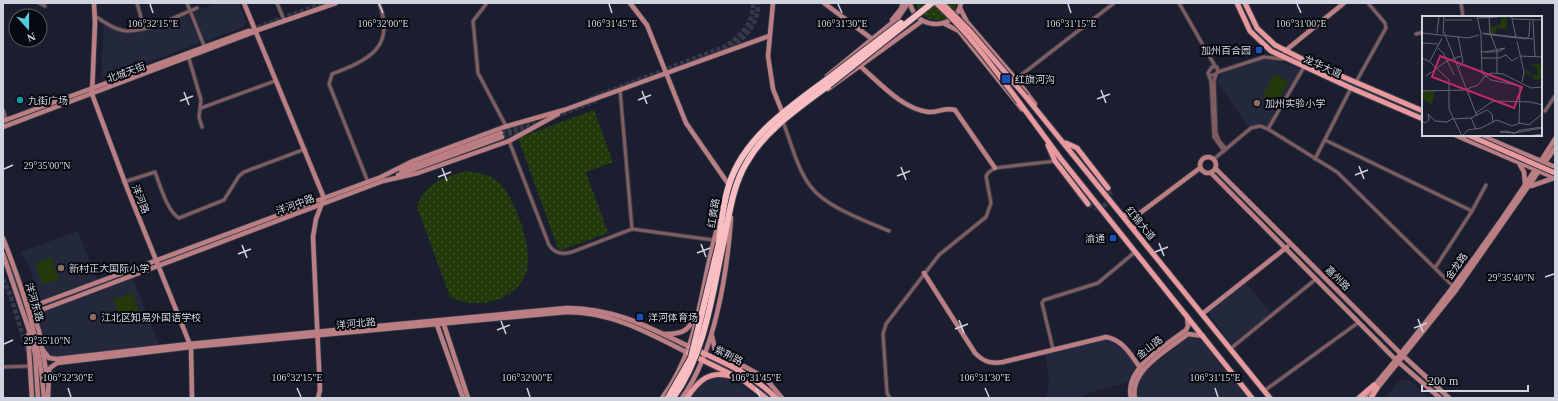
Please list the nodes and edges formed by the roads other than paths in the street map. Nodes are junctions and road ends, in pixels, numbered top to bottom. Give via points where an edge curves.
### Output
1 (39, 3) edge
2 (94, 3) edge
3 (137, 3) edge
4 (187, 3) edge
5 (244, 3) edge
6 (277, 3) edge
7 (336, 3) edge
8 (379, 3) edge
9 (487, 3) edge
10 (630, 3) edge
11 (773, 3) edge
12 (824, 3) edge
13 (903, 3) edge
14 (909, 3) edge
15 (925, 3) edge
16 (932, 3) edge
17 (936, 3) edge
18 (942, 3) edge
19 (1114, 3) edge
20 (1179, 3) edge
21 (1237, 3) edge
22 (1245, 3) edge
23 (1344, 3) edge
24 (1368, 3) edge
25 (1461, 3) edge
26 (45, 6) dead end
27 (961, 6) edge
28 (197, 8) dead end
29 (190, 10) junction
30 (95, 16) junction
31 (1463, 16) edge
32 (284, 20) junction
33 (922, 21) junction
34 (943, 23) junction
35 (144, 28) junction
36 (883, 30) junction
37 (255, 31) junction
38 (1422, 32) edge
39 (1416, 34) dead end
40 (769, 36) junction
41 (872, 39) junction
42 (206, 49) junction
43 (1285, 51) junction
44 (188, 56) junction
45 (1285, 59) junction
46 (860, 66) junction
47 (1214, 66) junction
48 (1304, 67) junction
49 (666, 72) junction
50 (1216, 74) junction
51 (1209, 75) junction
52 (1016, 79) junction
53 (275, 81) junction
54 (1356, 82) junction
55 (827, 83) junction
56 (92, 88) junction
57 (1351, 88) junction
58 (620, 90) junction
59 (92, 94) junction
60 (1555, 96) edge
61 (804, 100) junction
62 (201, 108) junction
63 (3, 110) edge
64 (564, 110) junction
65 (1422, 111) edge
66 (1545, 111) dead end
67 (783, 114) junction
68 (1045, 119) junction
69 (1422, 119) edge
70 (1033, 120) junction
71 (6, 122) edge
72 (783, 122) junction
73 (506, 126) junction
74 (3, 127) edge
75 (202, 127) dead end
76 (1268, 129) junction
77 (501, 135) tunnel mouth
78 (1457, 136) edge
79 (1470, 136) edge
80 (1482, 136) edge
81 (1046, 138) junction
82 (1555, 139) edge
83 (1324, 140) junction
84 (509, 141) junction
85 (1063, 142) junction
86 (1555, 148) edge
87 (305, 149) junction
88 (1225, 150) junction
89 (1550, 155) junction
90 (1061, 159) junction
91 (1214, 159) junction
92 (1315, 159) junction
93 (1055, 161) junction
94 (1543, 162) junction
95 (1519, 163) junction
96 (1555, 167) edge
97 (995, 168) junction
98 (1200, 168) junction
99 (1216, 169) junction
100 (1537, 171) junction
101 (1211, 173) junction
102 (1555, 173) edge
103 (1555, 178) edge
104 (382, 179) junction
105 (124, 182) junction
106 (368, 182) junction
107 (729, 185) junction
108 (1486, 185) dead end
109 (1527, 186) junction
110 (1108, 188) dead end
111 (324, 198) junction
112 (321, 204) junction
113 (1088, 204) dead end
114 (731, 206) junction
115 (1472, 211) junction
116 (1140, 213) junction
117 (1124, 215) junction
118 (1134, 228) junction
119 (632, 229) junction
120 (889, 230) dead end
121 (3, 238) edge
122 (718, 242) junction
123 (1291, 244) junction
124 (1286, 248) junction
125 (1135, 252) junction
126 (3, 254) edge
127 (157, 263) junction
128 (1435, 268) junction
129 (924, 273) junction
130 (1316, 279) junction
131 (19, 281) junction
132 (1453, 286) junction
133 (703, 288) junction
134 (29, 301) junction
135 (1202, 314) junction
136 (1187, 316) junction
137 (26, 318) junction
138 (35, 318) junction
139 (443, 322) junction
140 (1359, 322) junction
141 (436, 323) junction
142 (712, 331) junction
143 (1187, 332) junction
144 (316, 334) junction
145 (664, 334) junction
146 (1203, 336) junction
147 (1408, 342) junction
148 (1390, 344) junction
149 (190, 346) junction
150 (690, 347) junction
151 (42, 349) junction
152 (1053, 349) junction
153 (1230, 349) junction
154 (688, 353) junction
155 (1402, 355) junction
156 (724, 356) junction
157 (705, 357) junction
158 (1397, 360) junction
159 (31, 366) junction
160 (3, 367) edge
161 (1140, 368) junction
162 (746, 374) junction
163 (743, 380) junction
164 (1376, 387) junction
165 (1264, 391) junction
166 (32, 398) edge
167 (38, 398) edge
168 (44, 398) edge
169 (48, 398) edge
170 (192, 398) edge
171 (318, 398) edge
172 (463, 398) edge
173 (468, 398) edge
174 (662, 398) edge
175 (668, 398) edge
176 (673, 398) edge
177 (682, 398) edge
178 (687, 398) edge
179 (766, 398) edge
180 (776, 398) edge
181 (782, 398) edge
182 (890, 398) edge
183 (1131, 398) edge
184 (1135, 398) edge
185 (1252, 398) edge
186 (1270, 398) edge
187 (1359, 398) edge
188 (1364, 398) edge
189 (1370, 398) edge
190 (1440, 398) edge
191 (1449, 398) edge

1 - 26 street
2 - 30 street, 洋河路
3 - 35 street
4 - 29 street
5 - 37 street
6 - 32 street
7 - 32 street, 北城天街
8 - 106 street via 385,25 384,36 376,51 369,58 332,74 329,84
9 - 73 street via 473,21 478,73
10 - 49 street via 648,25
11 - 40 street
12 - 41 street
13 - 36 street
14 - 33 street
14 - 36 street via 903,13
15 - 55 highway, bridge
16 - 55 highway, bridge
17 - 70 main road, bridge via 961,26
18 - 68 main road, 红锦大道, bridge via 970,30
19 - 52 street
20 - 47 street
21 - 45 main road, 龙华大道 via 1253,36 1266,48
22 - 43 main road, 龙华大道 via 1257,28
23 - 43 street
24 - 54 street via 1385,23 1386,28
25 - 31 street
27 - 34 street via 956,15
27 - 52 street via 967,22
28 - 29 street
29 - 35 street
29 - 42 street
30 - 35 street via 125,31
30 - 56 street, 洋河路
32 - 37 street, 北城天街
33 - 34 street via 930,24
33 - 46 street
34 - 70 street via 959,31 1015,102
36 - 41 street
37 - 42 street, 北城天街 via 248,31
37 - 53 street
38 - 39 street
40 - 49 street, 洋河中路
40 - 67 street via 768,56 773,89
41 - 61 street
42 - 44 street, 北城天街
43 - 54 main road, 龙华大道
44 - 56 street, 北城天街
44 - 59 street, 北城天街
44 - 62 street
45 - 48 main road, 龙华大道
45 - 50 street via 1264,57
46 - 61 street
46 - 97 street via 915,110 955,110
47 - 50 street via 1218,69
47 - 51 street via 1209,70
48 - 57 main road, 龙华大道
48 - 76 street
49 - 58 street, 洋河中路
49 - 107 street via 691,133
50 - 51 street
50 - 88 street via 1216,133
51 - 88 street via 1214,137
52 - 68 street
53 - 62 street
53 - 87 street
54 - 65 main road, 龙华大道
55 - 61 highway
56 - 59 street, 洋河路
56 - 71 street, 北城天街
57 - 69 main road, 龙华大道
57 - 83 street
58 - 64 street, 洋河中路
58 - 119 street
59 - 71 street, 北城天街
59 - 105 street, 洋河路
60 - 66 street
61 - 67 highway, 红黄路
61 - 72 highway, 红黄路
62 - 75 street via 199,117
63 - 71 street
64 - 73 street, 洋河中路
64 - 84 street, 洋河中路
67 - 107 highway, 红黄路 via 742,156
68 - 85 main road, 红锦大道
70 - 81 main road
71 - 74 street, 北城天街
72 - 114 highway, 红黄路 via 771,132 747,162
72 - 120 street via 804,176 812,188 848,213
73 - 104 street, 洋河中路 via 413,161
76 - 88 street via 1260,126 1251,128
76 - 92 street
77 - 104 street
78 - 95 street
79 - 102 main road, bridge
80 - 94 street
81 - 90 main road
81 - 93 main road
82 - 94 street, 金龙路
83 - 92 street
83 - 115 street
84 - 104 street, 洋河中路 via 418,173
84 - 119 street via 551,249 558,253 567,253
85 - 110 main road via 1077,148
85 - 117 main road, 红锦大道
86 - 89 street, 金龙路
87 - 105 street via 244,172 221,203 179,218 166,201 155,172
87 - 111 street
88 - 91 street
89 - 94 street, 金龙路
89 - 96 street
90 - 93 street
90 - 125 main road
91 - 98 street via 1204,158 1200,162
91 - 99 street
92 - 128 street via 1345,179
93 - 97 street
93 - 113 main road
94 - 96 street
94 - 100 street, 金龙路
95 - 100 street
95 - 109 street
97 - 129 street via 986,176 991,203 986,217 939,255
98 - 101 street via 1203,172
98 - 116 street
99 - 101 street
99 - 123 street, 嘉州路
100 - 103 street
100 - 109 street, 金龙路
101 - 124 street, 嘉州路
103 - 109 street
104 - 106 street, 洋河中路
104 - 112 street, 洋河中路
105 - 127 street, 洋河路
106 - 111 street, 洋河中路
107 - 122 highway, 红黄路
108 - 115 street
109 - 132 street, 金龙路
109 - 155 street, 金龙路 via 1456,290
111 - 112 street
111 - 127 street, 洋河中路
112 - 127 street, 洋河中路
112 - 144 street via 313,237
114 - 122 highway, 红黄路
114 - 142 street via 726,262
115 - 128 street
116 - 117 street
116 - 118 street
117 - 118 main road, 红锦大道
118 - 135 main road, 红锦大道
119 - 122 street
121 - 131 street, 洋河东路
122 - 133 street
122 - 175 highway, 红黄路, bridge via 691,358
122 - 176 highway, 红黄路, bridge via 702,338 695,359
123 - 124 street
123 - 148 street, 嘉州路
124 - 130 street, 嘉州路
124 - 135 street
125 - 136 main road
125 - 152 street via 1098,283 1044,300 1042,303
126 - 137 street, 洋河东路
127 - 134 street, 洋河中路 via 39,304
127 - 138 street, 洋河中路 via 41,310
127 - 149 street, 洋河路
128 - 132 street
129 - 152 street via 982,360 993,363
129 - 182 street via 886,324 883,334
130 - 140 street, 嘉州路
130 - 153 street
131 - 134 street
131 - 168 street, 洋河东路 via 35,332
132 - 147 street, 金龙路
133 - 145 street via 690,328 680,333
133 - 150 street
134 - 138 street
135 - 153 main road, 红锦大道
136 - 143 street
136 - 146 main road
137 - 159 street
137 - 167 street, 洋河东路 via 34,354
138 - 151 street
139 - 141 street, 洋河北路
139 - 145 street, 洋河北路 via 580,308 622,316
139 - 154 street, 洋河北路 via 580,312 622,321
139 - 173 street
140 - 158 street, 嘉州路
140 - 165 street
141 - 144 street, 洋河北路
141 - 172 street
142 - 156 street via 715,350
142 - 157 street
143 - 146 street
143 - 161 street, 金山路
144 - 149 street, 洋河北路
144 - 171 street via 320,390
145 - 150 street, 洋河北路
146 - 185 main road
147 - 148 street via 1399,346
147 - 155 street, 金龙路
148 - 155 street, 嘉州路
149 - 151 street, 洋河北路 via 57,359 49,358
149 - 169 street, 洋河北路 via 57,363 49,371
149 - 170 street, 洋河路
150 - 154 street
150 - 157 main road, 紫荆路
151 - 169 street
152 - 161 street via 1098,338 1115,338 1121,342
153 - 165 main road, 红锦大道
154 - 157 main road, 紫荆路
154 - 174 street via 679,373
155 - 158 street, 金龙路
155 - 191 street, 嘉州路
156 - 162 main road
156 - 181 street via 766,378
157 - 162 main road, 紫荆路
157 - 163 main road, 紫荆路
157 - 177 street
158 - 164 street, 金龙路
158 - 190 street, 嘉州路
159 - 160 street
159 - 166 street
161 - 183 street, 金山路 via 1131,380
161 - 184 street, 金山路
162 - 180 main road, 紫荆路
163 - 178 main road via 722,374 711,376 698,382
163 - 179 main road, 紫荆路
164 - 187 main road
164 - 188 street, 金龙路
164 - 189 main road
165 - 186 main road, 红锦大道

